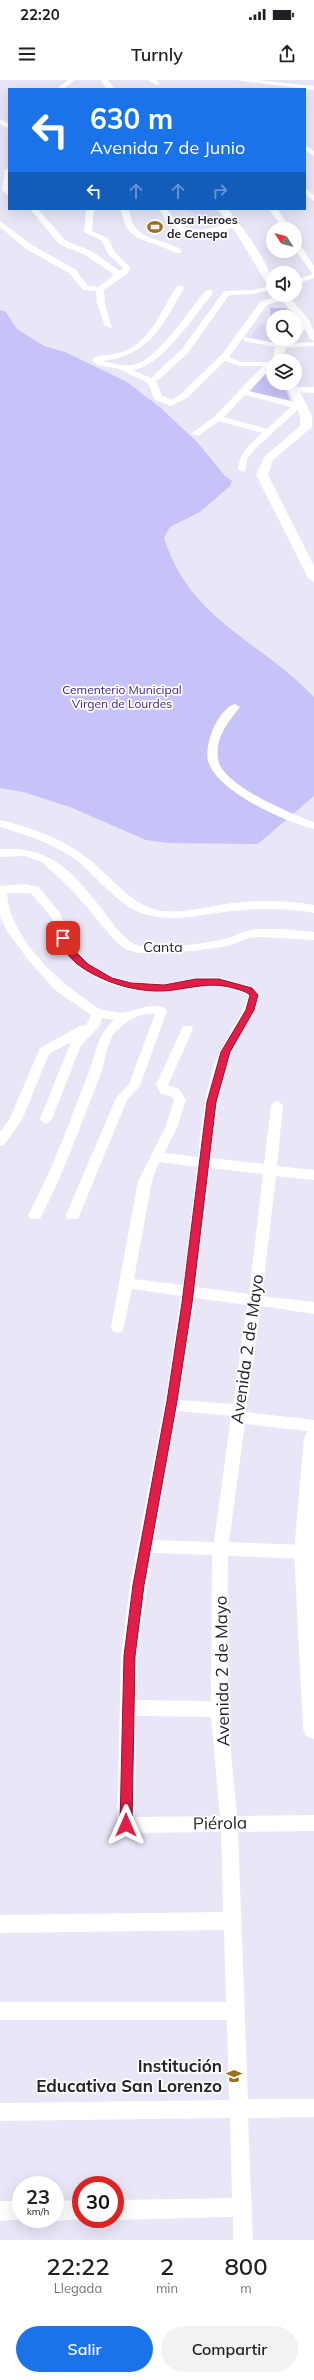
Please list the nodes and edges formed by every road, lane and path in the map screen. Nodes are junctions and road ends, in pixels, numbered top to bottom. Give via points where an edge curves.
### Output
1 (72, 80) edge
2 (104, 80) edge
3 (151, 80) edge
4 (238, 80) edge
5 (158, 84) dead end
6 (63, 88) edge
7 (110, 88) edge
8 (314, 88) edge
9 (306, 148) edge
10 (314, 154) edge
11 (8, 177) edge
12 (306, 192) edge
13 (8, 193) edge
14 (312, 203) edge
15 (35, 210) edge
16 (90, 210) edge
17 (125, 210) edge
18 (164, 210) edge
19 (224, 210) edge
20 (274, 210) edge
21 (282, 222) edge
22 (0, 223) edge
23 (233, 224) junction
24 (178, 251) dead end
25 (302, 254) edge
26 (314, 272) edge
27 (266, 275) edge
28 (117, 276) junction
29 (314, 276) edge
30 (302, 280) edge
31 (180, 288) dead end
32 (100, 289) junction
33 (266, 289) edge
34 (209, 292) dead end
35 (267, 302) edge
36 (289, 302) edge
37 (306, 321) junction
38 (108, 326) dead end
39 (302, 326) edge
40 (247, 339) dead end
41 (314, 339) edge
42 (314, 344) edge
43 (270, 354) edge
44 (287, 354) edge
45 (224, 358) junction
46 (266, 360) edge
47 (116, 365) junction
48 (266, 369) edge
49 (152, 382) junction
50 (302, 388) edge
51 (293, 390) edge
52 (314, 390) edge
53 (245, 392) junction
54 (298, 405) junction
55 (218, 418) junction
56 (268, 432) junction
57 (196, 434) dead end
58 (242, 470) dead end
59 (314, 578) edge
60 (235, 707) dead end
61 (0, 823) edge
62 (314, 826) edge
63 (0, 853) edge
64 (1, 890) edge
65 (314, 909) edge
66 (314, 936) edge
67 (126, 1018) junction
68 (96, 1019) junction
69 (187, 1029) dead end
70 (277, 1105) dead end
71 (46, 1119) dead end
72 (0, 1141) edge
73 (154, 1158) junction
74 (205, 1163) junction
75 (268, 1170) junction
76 (314, 1174) edge
77 (35, 1215) dead end
78 (73, 1215) dead end
79 (126, 1283) junction
80 (189, 1289) junction
81 (254, 1298) junction
82 (314, 1308) edge
83 (118, 1327) dead end
84 (172, 1405) junction
85 (239, 1414) junction
86 (314, 1426) edge
87 (314, 1438) edge
88 (147, 1546) junction
89 (220, 1548) junction
90 (304, 1552) junction
91 (127, 1708) junction
92 (219, 1709) junction
93 (314, 1728) edge
94 (229, 1822) junction
95 (314, 1823) edge
96 (232, 1920) junction
97 (0, 1924) edge
98 (235, 2010) junction
99 (0, 2011) edge
100 (314, 2108) edge
101 (238, 2110) junction
102 (0, 2112) edge
103 (242, 2207) junction
104 (124, 2210) edge
105 (0, 2211) edge
106 (12, 2211) edge
107 (243, 2240) edge

1 - 6 street
2 - 7 main road
3 - 5 street
4 - 8 street
9 - 10 street
11 - 13 street
12 - 14 street
15 - 28 street via 58,239 102,262 117,273
16 - 28 street via 88,232 104,240 126,267 124,272
17 - 24 street via 128,225 141,239 167,245
18 - 23 street via 172,223 199,233 220,230
19 - 23 main road
20 - 21 street
22 - 32 street via 29,247 72,271 86,288
23 - 27 main road
25 - 26 street
28 - 32 street
29 - 30 street
31 - 47 street via 154,332 142,345 123,356 95,360
32 - 38 street via 101,304
33 - 49 street via 227,294 185,351
34 - 47 street via 148,362 137,366
35 - 45 street
36 - 37 main road
37 - 39 main road
37 - 41 street
40 - 43 street
42 - 44 street
45 - 46 street via 240,364
45 - 49 street via 184,396 171,402 158,398
47 - 49 street
48 - 53 street
50 - 52 street
51 - 54 main road
53 - 54 street
53 - 55 street
54 - 56 street
54 - 59 main road via 306,416 306,427 268,460 262,474
55 - 56 street
55 - 57 street
56 - 58 street via 252,447 244,459
60 - 62 street via 221,720 214,738 213,762 241,792 257,803
61 - 65 street via 65,849 82,859 146,911 171,914 261,905
63 - 66 street, Canta via 22,852 48,861 78,889 120,940 133,947 168,949 209,946 249,934 282,932
64 - 68 street via 2,908 11,928 32,958
64 - 74 street via 35,890 56,916 67,948 85,966 110,980 131,986 164,988 219,981 249,990 254,995 250,1010 221,1066 211,1102
67 - 68 street
67 - 77 street via 112,1027 102,1041 99,1063 49,1189
67 - 78 street via 150,1010 161,1011 134,1086 122,1098
68 - 71 street via 76,1042
68 - 72 street via 44,1051 16,1120
69 - 73 street via 162,1085 165,1091 176,1092 180,1100 171,1128
70 - 75 street, Avenida 2 de Mayo
73 - 74 street
73 - 79 street via 145,1181
74 - 75 street
74 - 80 street
75 - 76 street
75 - 81 street, Avenida 2 de Mayo
79 - 80 street
79 - 83 street
80 - 81 street
80 - 84 street
81 - 82 street
81 - 85 street, Avenida 2 de Mayo
84 - 85 street
84 - 88 street
85 - 86 street
85 - 89 street, Avenida 2 de Mayo
87 - 90 main road
88 - 89 street
88 - 91 street via 138,1585 131,1640
89 - 90 street
89 - 92 street, Avenida 2 de Mayo
90 - 93 main road
91 - 92 street
91 - 94 street, Piérola via 126,1825
92 - 94 street, Avenida 2 de Mayo
94 - 95 street, Piérola
94 - 96 street, Avenida 2 de Mayo
96 - 97 street
96 - 98 street, Avenida 2 de Mayo
98 - 99 street
98 - 101 street, Avenida 2 de Mayo
100 - 101 street
101 - 102 street
101 - 103 street, Avenida 2 de Mayo
103 - 104 street
103 - 107 street, Avenida 2 de Mayo
105 - 106 street

